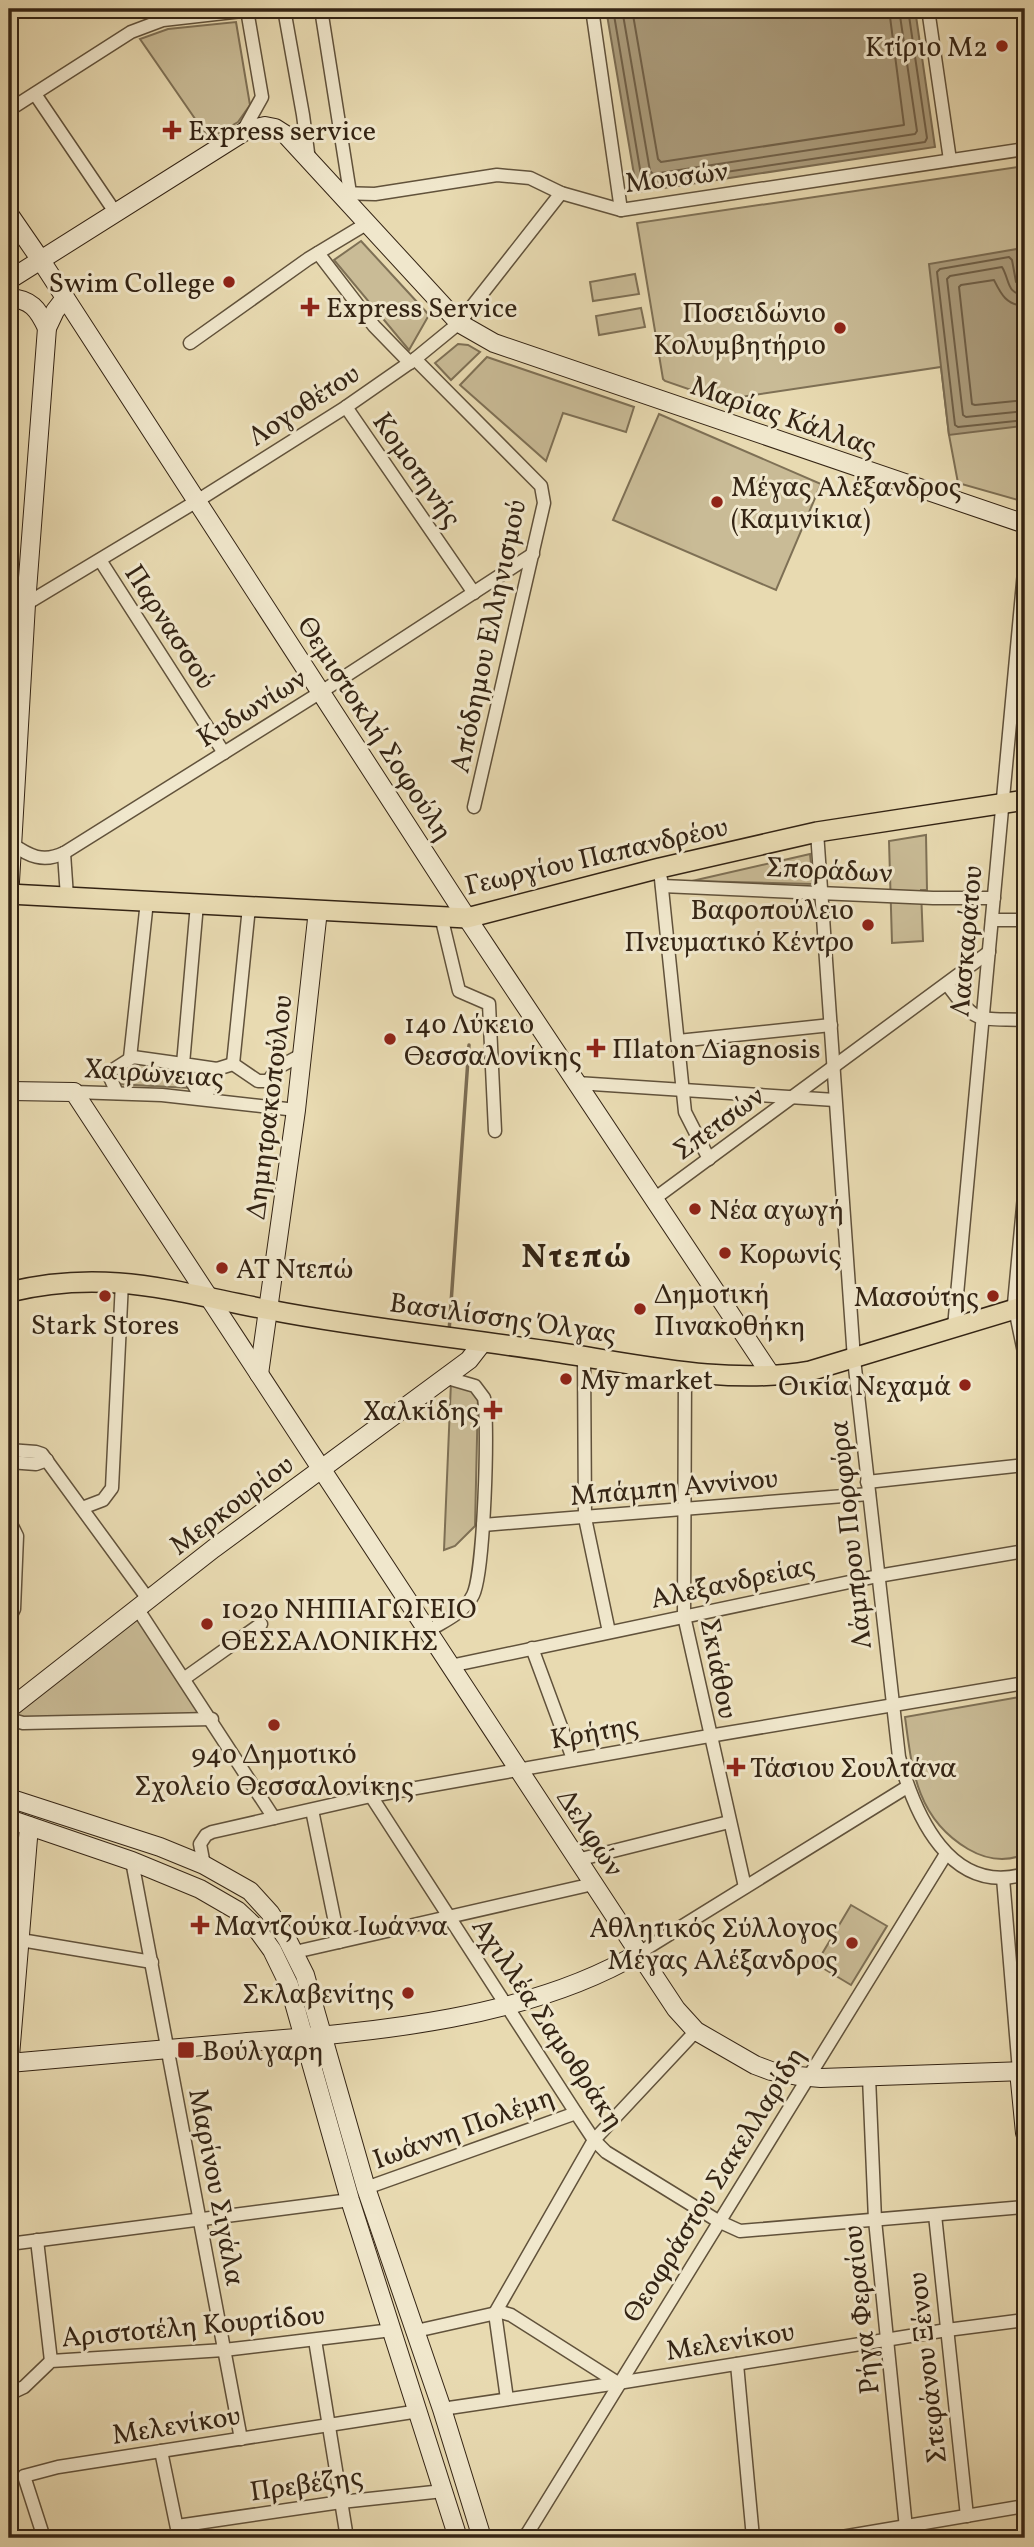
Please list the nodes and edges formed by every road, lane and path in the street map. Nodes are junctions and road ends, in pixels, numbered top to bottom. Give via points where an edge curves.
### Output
1 (261, 9) edge
2 (284, 9) edge
3 (321, 9) edge
4 (592, 9) edge
5 (928, 9) edge
6 (227, 10) edge
7 (247, 10) edge
8 (35, 94) junction
9 (9, 110) edge
10 (244, 132) junction
11 (1025, 149) edge
12 (950, 160) junction
13 (309, 161) junction
14 (344, 193) junction
15 (561, 193) junction
16 (621, 210) junction
17 (115, 212) junction
18 (9, 214) edge
19 (366, 224) junction
20 (318, 253) junction
21 (40, 259) junction
22 (9, 280) edge
23 (9, 298) edge
24 (65, 298) junction
25 (459, 323) junction
26 (47, 328) junction
27 (190, 343) dead end
28 (413, 361) junction
29 (346, 407) junction
30 (197, 501) junction
31 (1025, 524) edge
32 (533, 554) junction
33 (100, 560) junction
34 (1025, 561) edge
35 (474, 593) junction
36 (17, 601) edge
37 (1020, 671) edge
38 (321, 692) junction
39 (224, 753) junction
40 (1025, 800) edge
41 (1003, 803) junction
42 (474, 807) dead end
43 (817, 832) junction
44 (12, 844) junction
45 (64, 853) junction
46 (661, 877) junction
47 (821, 892) junction
48 (9, 896) edge
49 (67, 897) junction
50 (994, 898) junction
51 (147, 901) junction
52 (197, 904) junction
53 (249, 906) junction
54 (318, 910) junction
55 (441, 916) junction
56 (467, 918) junction
57 (992, 920) junction
58 (1025, 920) edge
59 (989, 952) junction
60 (947, 984) junction
61 (983, 1019) junction
62 (1025, 1020) edge
63 (831, 1025) junction
64 (678, 1041) junction
65 (303, 1055) junction
66 (130, 1058) junction
67 (183, 1064) junction
68 (233, 1064) junction
69 (834, 1067) junction
70 (217, 1069) junction
71 (577, 1083) junction
72 (683, 1090) junction
73 (9, 1091) edge
74 (74, 1092) junction
75 (117, 1093) junction
76 (793, 1097) junction
77 (835, 1100) junction
78 (296, 1110) junction
79 (495, 1130) dead end
80 (709, 1159) junction
81 (1025, 1185) edge
82 (654, 1199) junction
83 (122, 1282) junction
84 (9, 1292) edge
85 (209, 1297) junction
86 (1020, 1307) edge
87 (269, 1310) junction
88 (954, 1327) junction
89 (484, 1342) junction
90 (583, 1356) junction
91 (1025, 1357) edge
92 (854, 1359) junction
93 (685, 1371) junction
94 (259, 1374) junction
95 (771, 1375) junction
96 (444, 1377) junction
97 (9, 1450) edge
98 (47, 1460) junction
99 (9, 1462) edge
100 (1025, 1465) edge
101 (322, 1469) junction
102 (868, 1488) junction
103 (82, 1508) junction
104 (684, 1509) junction
105 (585, 1518) junction
106 (9, 1520) edge
107 (483, 1525) junction
108 (1025, 1551) edge
109 (878, 1576) junction
110 (143, 1604) junction
111 (684, 1616) junction
112 (9, 1619) edge
113 (261, 1624) dead end
114 (428, 1631) junction
115 (609, 1632) junction
116 (531, 1648) junction
117 (450, 1666) junction
118 (185, 1678) junction
119 (1025, 1683) edge
120 (892, 1706) junction
121 (9, 1709) edge
122 (9, 1719) edge
123 (212, 1719) junction
124 (709, 1736) junction
125 (573, 1759) junction
126 (519, 1770) junction
127 (907, 1787) junction
128 (371, 1796) junction
129 (9, 1798) edge
130 (312, 1810) junction
131 (274, 1818) junction
132 (9, 1819) edge
133 (729, 1822) junction
134 (29, 1826) junction
135 (946, 1854) junction
136 (577, 1860) junction
137 (132, 1861) junction
138 (204, 1865) junction
139 (1025, 1874) edge
140 (1003, 1878) junction
141 (593, 1884) junction
142 (745, 1887) junction
143 (449, 1917) junction
144 (14, 1939) edge
145 (339, 1942) junction
146 (295, 1952) junction
147 (639, 1953) junction
148 (152, 1962) junction
149 (506, 2005) junction
150 (696, 2031) junction
151 (312, 2036) junction
152 (168, 2049) junction
153 (9, 2064) edge
154 (1022, 2071) edge
155 (869, 2077) junction
156 (807, 2078) junction
157 (576, 2113) junction
158 (1025, 2133) edge
159 (594, 2140) junction
160 (366, 2188) junction
161 (350, 2200) junction
162 (1025, 2207) edge
163 (935, 2215) junction
164 (200, 2219) junction
165 (875, 2220) junction
166 (718, 2221) junction
167 (37, 2240) junction
168 (9, 2244) edge
169 (495, 2313) junction
170 (1025, 2320) edge
171 (393, 2330) junction
172 (947, 2330) junction
173 (415, 2331) junction
174 (887, 2339) junction
175 (315, 2340) junction
176 (224, 2350) junction
177 (51, 2361) junction
178 (737, 2364) junction
179 (618, 2383) junction
180 (9, 2394) edge
181 (507, 2399) junction
182 (442, 2409) junction
183 (419, 2411) junction
184 (329, 2426) junction
185 (241, 2439) junction
186 (161, 2451) junction
187 (443, 2491) junction
188 (341, 2502) junction
189 (1025, 2506) edge
190 (967, 2515) junction
191 (178, 2532) edge
192 (907, 2532) edge
193 (44, 2538) edge
194 (347, 2538) edge
195 (458, 2538) edge
196 (482, 2538) edge
197 (520, 2538) edge
198 (753, 2538) edge
199 (836, 2538) edge

1 - 7 street
2 - 13 street
3 - 14 street
4 - 16 street
5 - 12 street
6 - 7 street
6 - 8 street via 163,20 131,32
7 - 10 street via 262,97
8 - 9 street
8 - 17 street
10 - 13 main road, Μαρίας Κάλλας via 275,128
10 - 17 main road
11 - 12 street, Μουσών
12 - 16 street, Μουσών
13 - 14 main road, Μαρίας Κάλλας
14 - 15 street, Μουσών via 375,194 497,175 530,178
14 - 19 main road, Μαρίας Κάλλας
15 - 16 street, Μουσών
15 - 25 street, Λογοθέτου
17 - 21 main road
18 - 21 main road, Θεμιστοκλή Σοφούλη
19 - 20 street
19 - 25 main road, Μαρίας Κάλλας
20 - 27 street
20 - 28 street via 374,327
21 - 22 main road
21 - 24 main road, Θεμιστοκλή Σοφούλη
23 - 26 main road via 31,303
24 - 26 main road
24 - 30 main road, Θεμιστοκλή Σοφούλη
25 - 28 street, Λογοθέτου
25 - 31 main road, Μαρίας Κάλλας via 515,351
26 - 36 main road
28 - 29 street, Λογοθέτου
28 - 32 street, Απόδημου Ελληνισμού via 541,486 544,503
29 - 30 street, Λογοθέτου
29 - 35 street, Κομοτηνής
30 - 33 street, Λογοθέτου
30 - 38 main road, Θεμιστοκλή Σοφούλη
32 - 35 street, Κυδωνίων
32 - 42 street, Απόδημου Ελληνισμού
33 - 36 street, Λογοθέτου
33 - 39 street, Παρνασσού
34 - 37 street, Λασκαράτου
35 - 38 street, Κυδωνίων
36 - 44 main road
37 - 41 street, Λασκαράτου
38 - 39 street, Κυδωνίων
38 - 56 main road, Θεμιστοκλή Σοφούλη
39 - 45 street, Κυδωνίων
40 - 41 main road, Γεωργίου Παπανδρέου
41 - 43 main road, Γεωργίου Παπανδρέου
41 - 50 street, Λασκαράτου
43 - 46 main road, Γεωργίου Παπανδρέου
43 - 47 street, Λάμπρου Πορφύρα
44 - 45 street, Κυδωνίων via 32,857
44 - 48 main road
45 - 49 street
46 - 47 street, Σποράδων
46 - 56 main road, Γεωργίου Παπανδρέου
46 - 64 street
47 - 50 street, Σποράδων
47 - 63 street, Λάμπρου Πορφύρα
48 - 49 main road, Γεωργίου Παπανδρέου
49 - 51 main road, Γεωργίου Παπανδρέου
50 - 57 street, Λασκαράτου
51 - 52 main road, Γεωργίου Παπανδρέου
51 - 66 street
52 - 53 main road, Γεωργίου Παπανδρέου
52 - 67 street
53 - 54 main road, Γεωργίου Παπανδρέου
53 - 68 street
54 - 55 main road, Γεωργίου Παπανδρέου
54 - 65 main road, Δημητρακοπούλου
55 - 56 main road, Γεωργίου Παπανδρέου
55 - 79 street via 459,991 489,1003
56 - 71 main road, Θεμιστοκλή Σοφούλη
57 - 58 street
57 - 59 street, Λασκαράτου
59 - 60 street, Σπετσών
59 - 61 street, Λασκαράτου
60 - 61 street via 965,1009
60 - 69 street, Σπετσών
61 - 62 street
61 - 88 street, Λασκαράτου
63 - 64 street
63 - 69 street, Λάμπρου Πορφύρα
64 - 72 street
65 - 68 street via 279,1067 268,1081
65 - 78 main road, Δημητρακοπούλου
66 - 67 street
66 - 75 street via 108,1073
67 - 70 street
67 - 70 street via 197,1091 208,1092
68 - 70 street
69 - 76 street, Σπετσών
69 - 77 street, Λάμπρου Πορφύρα
71 - 72 street
71 - 82 main road, Θεμιστοκλή Σοφούλη
72 - 76 street
72 - 80 street via 685,1112
73 - 74 main road, Χαιρώνειας
74 - 75 street, Χαιρώνειας
74 - 85 main road, Δελφών
75 - 78 street, Χαιρώνειας
76 - 77 street
76 - 80 street, Σπετσών
77 - 92 street, Λάμπρου Πορφύρα
78 - 87 main road, Δημητρακοπούλου
80 - 82 street, Σπετσών
81 - 86 street
82 - 95 main road, Θεμιστοκλή Σοφούλη
83 - 84 main road, Βασιλίσσης Όλγας via 58,1283
83 - 85 main road, Βασιλίσσης Όλγας
83 - 103 street via 112,1488 103,1500
85 - 87 main road, Βασιλίσσης Όλγας
85 - 94 main road, Δελφών
86 - 88 main road, Βασιλίσσης Όλγας
86 - 91 street
87 - 89 main road, Βασιλίσσης Όλγας
87 - 94 main road
88 - 92 main road, Βασιλίσσης Όλγας
89 - 90 main road, Βασιλίσσης Όλγας
89 - 96 main road, Μερκουρίου via 469,1360
90 - 93 main road, Βασιλίσσης Όλγας
90 - 105 street
92 - 95 main road, Βασιλίσσης Όλγας
92 - 102 street, Λάμπρου Πορφύρα
93 - 95 main road, Βασιλίσσης Όλγας
93 - 104 street, Σκιάθου
94 - 101 main road, Δελφών
96 - 101 main road, Μερκουρίου
96 - 107 street via 475,1386 484,1398
97 - 98 street via 38,1452
98 - 99 street
98 - 103 street
100 - 102 street, Μπάμπη Αννίνου
101 - 110 main road, Μερκουρίου
101 - 114 main road, Δελφών
102 - 104 street, Μπάμπη Αννίνου
102 - 109 street, Λάμπρου Πορφύρα
103 - 110 street
104 - 105 street, Μπάμπη Αννίνου
104 - 111 street, Σκιάθου
105 - 107 street, Μπάμπη Αννίνου
105 - 115 street
106 - 112 street via 18,1539 14,1609
107 - 114 street via 474,1594 463,1609
108 - 109 street, Αλεξανδρείας
109 - 111 street, Αλεξανδρείας
109 - 120 street, Λάμπρου Πορφύρα
110 - 118 street
110 - 121 main road, Μερκουρίου
111 - 115 street, Αλεξανδρείας
111 - 124 street, Σκιάθου
113 - 118 street
114 - 117 main road, Δελφών
115 - 116 street, Αλεξανδρείας
116 - 117 street, Αλεξανδρείας
116 - 125 street
117 - 126 main road, Δελφών
118 - 123 street
119 - 120 street, Κρήτης
120 - 124 street, Κρήτης
120 - 127 street, Λάμπρου Πορφύρα
122 - 123 street via 23,1723
123 - 131 street
124 - 125 street, Κρήτης
124 - 133 street, Σκιάθου
125 - 126 street, Κρήτης
126 - 128 street, Κρήτης
126 - 136 main road, Δελφών
127 - 135 street, Λάμπρου Πορφύρα
127 - 142 street
128 - 130 street, Κρήτης
128 - 143 street, Αχιλλέα Σαμοθράκη
129 - 138 main road
130 - 131 street, Κρήτης
130 - 145 street
131 - 138 street, Κρήτης via 206,1835 200,1844
132 - 134 main road
133 - 136 street
133 - 142 street, Σκιάθου
134 - 137 main road
134 - 144 main road
135 - 140 street via 983,1875
135 - 156 street, Θεοφράστου Σακελλαρίδη
136 - 141 main road, Δελφών
137 - 148 street, Μαρίνου Σιγάλα
137 - 151 main road via 222,1901 256,1928 284,1970
138 - 146 main road via 257,1898
139 - 140 street
140 - 154 street
141 - 143 street
141 - 147 main road, Δελφών
142 - 147 street
143 - 145 street
143 - 149 street, Αχιλλέα Σαμοθράκη
144 - 148 street
144 - 153 main road
145 - 146 street
146 - 151 main road via 308,1984
147 - 149 main road via 611,1969
147 - 150 main road, Δελφών
148 - 152 street, Μαρίνου Σιγάλα
149 - 151 main road via 408,2025
149 - 157 street, Αχιλλέα Σαμοθράκη
150 - 156 main road, Δελφών via 755,2065
150 - 159 street
151 - 152 main road
151 - 160 main road
151 - 161 main road
152 - 153 main road
152 - 164 street, Μαρίνου Σιγάλα
154 - 155 main road, Δελφών
154 - 158 main road
155 - 156 main road, Δελφών
155 - 165 street, Ρήγα Φεραίου
156 - 166 street, Θεοφράστου Σακελλαρίδη
157 - 159 street, Αχιλλέα Σαμοθράκη
157 - 160 street, Ιωάννη Πολέμη
159 - 166 street, Αχιλλέα Σαμοθράκη
159 - 169 street
160 - 173 main road
161 - 164 street, Ιωάννη Πολέμη
161 - 171 main road
162 - 163 street, Αχιλλέα Σαμοθράκη
163 - 165 street, Αχιλλέα Σαμοθράκη
163 - 172 street, Στεφάνου Ξένου
164 - 167 street, Ιωάννη Πολέμη
164 - 176 street, Μαρίνου Σιγάλα
165 - 166 street, Αχιλλέα Σαμοθράκη via 740,2231
165 - 174 street, Ρήγα Φεραίου
166 - 179 street, Θεοφράστου Σακελλαρίδη
167 - 168 street, Ιωάννη Πολέμη
167 - 177 street
169 - 173 street
169 - 179 street via 511,2315
169 - 181 street
170 - 172 street, Μελενίκου
171 - 175 street, Αριστοτέλη Κουρτίδου
171 - 183 main road
172 - 174 street, Μελενίκου
172 - 190 street, Στεφάνου Ξένου
173 - 182 main road
174 - 178 street, Μελενίκου
174 - 192 street, Ρήγα Φεραίου
175 - 176 street, Αριστοτέλη Κουρτίδου
175 - 184 street
176 - 177 street, Αριστοτέλη Κουρτίδου
176 - 185 street, Μαρίνου Σιγάλα
177 - 180 street, Αριστοτέλη Κουρτίδου via 24,2387
178 - 179 street, Μελενίκου
178 - 198 street
179 - 181 street, Μελενίκου
179 - 197 street, Θεοφράστου Σακελλαρίδη via 527,2534
181 - 182 street, Μελενίκου
182 - 196 main road
183 - 184 street, Μελενίκου
183 - 187 main road
184 - 185 street, Μελενίκου
184 - 188 street
185 - 186 street, Μελενίκου
186 - 191 street
186 - 193 street, Μελενίκου via 24,2476
187 - 188 street, Πρεβέζης
187 - 195 main road
188 - 191 street, Πρεβέζης
188 - 194 street
189 - 190 street
190 - 192 street
192 - 199 street

